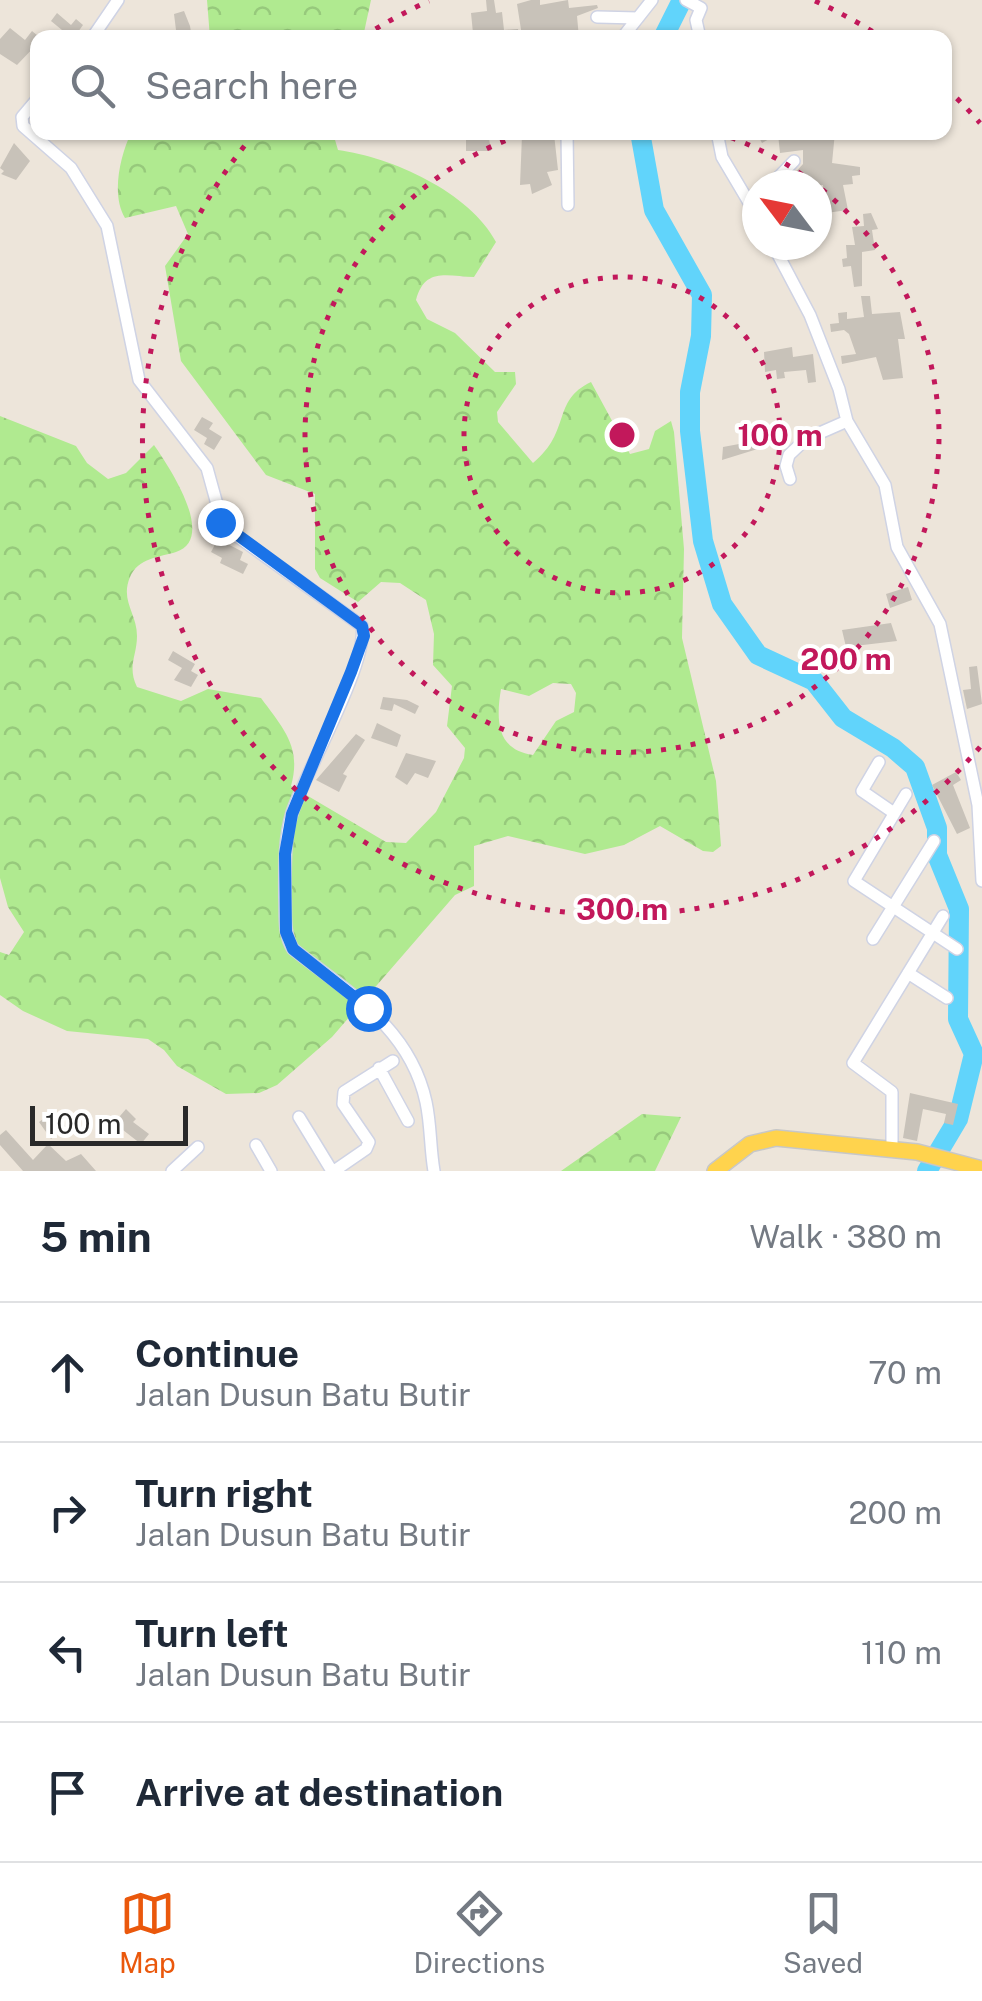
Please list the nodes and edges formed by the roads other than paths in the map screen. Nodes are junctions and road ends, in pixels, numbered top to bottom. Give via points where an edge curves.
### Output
1 (118, 0) edge
2 (652, 0) edge
3 (713, 0) edge
4 (693, 4) edge
5 (598, 17) dead end
6 (638, 18) junction
7 (97, 30) edge
8 (628, 30) edge
9 (698, 30) edge
10 (30, 108) edge
11 (30, 132) edge
12 (39, 140) edge
13 (567, 140) edge
14 (719, 140) edge
15 (794, 161) dead end
16 (785, 170) edge
17 (742, 187) edge
18 (568, 206) dead end
19 (782, 260) edge
20 (847, 421) junction
21 (790, 479) dead end
22 (878, 762) dead end
23 (906, 794) dead end
24 (894, 813) junction
25 (934, 842) dead end
26 (982, 881) edge
27 (892, 908) junction
28 (943, 916) dead end
29 (932, 934) junction
30 (874, 939) dead end
31 (957, 949) dead end
32 (908, 973) junction
33 (947, 998) dead end
34 (393, 1060) dead end
35 (379, 1068) junction
36 (298, 1118) dead end
37 (408, 1121) dead end
38 (256, 1145) dead end
39 (198, 1147) dead end
40 (892, 1150) junction
41 (982, 1170) edge
42 (172, 1171) edge
43 (271, 1171) edge
44 (333, 1171) edge
45 (434, 1171) edge
46 (714, 1171) edge

1 - 7 street
2 - 6 street
3 - 4 street
4 - 9 street
5 - 6 street
6 - 8 street
10 - 11 street via 22,117
12 - 45 street via 71,168 108,226 139,380 207,468 220,522 362,626 351,672 292,814 286,932 293,949 404,1043 427,1105
13 - 18 street
14 - 17 street
15 - 16 street
19 - 20 street via 810,314
20 - 21 street via 795,448 786,466
20 - 26 street via 884,485 897,547 940,624 978,805
22 - 24 street via 862,791
23 - 24 street
24 - 27 street via 854,878
25 - 27 street
27 - 29 street
27 - 30 street
28 - 29 street
29 - 31 street
29 - 32 street
32 - 33 street
32 - 40 street via 853,1063 892,1092
34 - 35 street
35 - 37 street
35 - 44 street via 344,1092 342,1104 368,1142
36 - 44 street
38 - 43 street
39 - 42 street
40 - 41 main road
40 - 46 main road via 776,1138 750,1144

